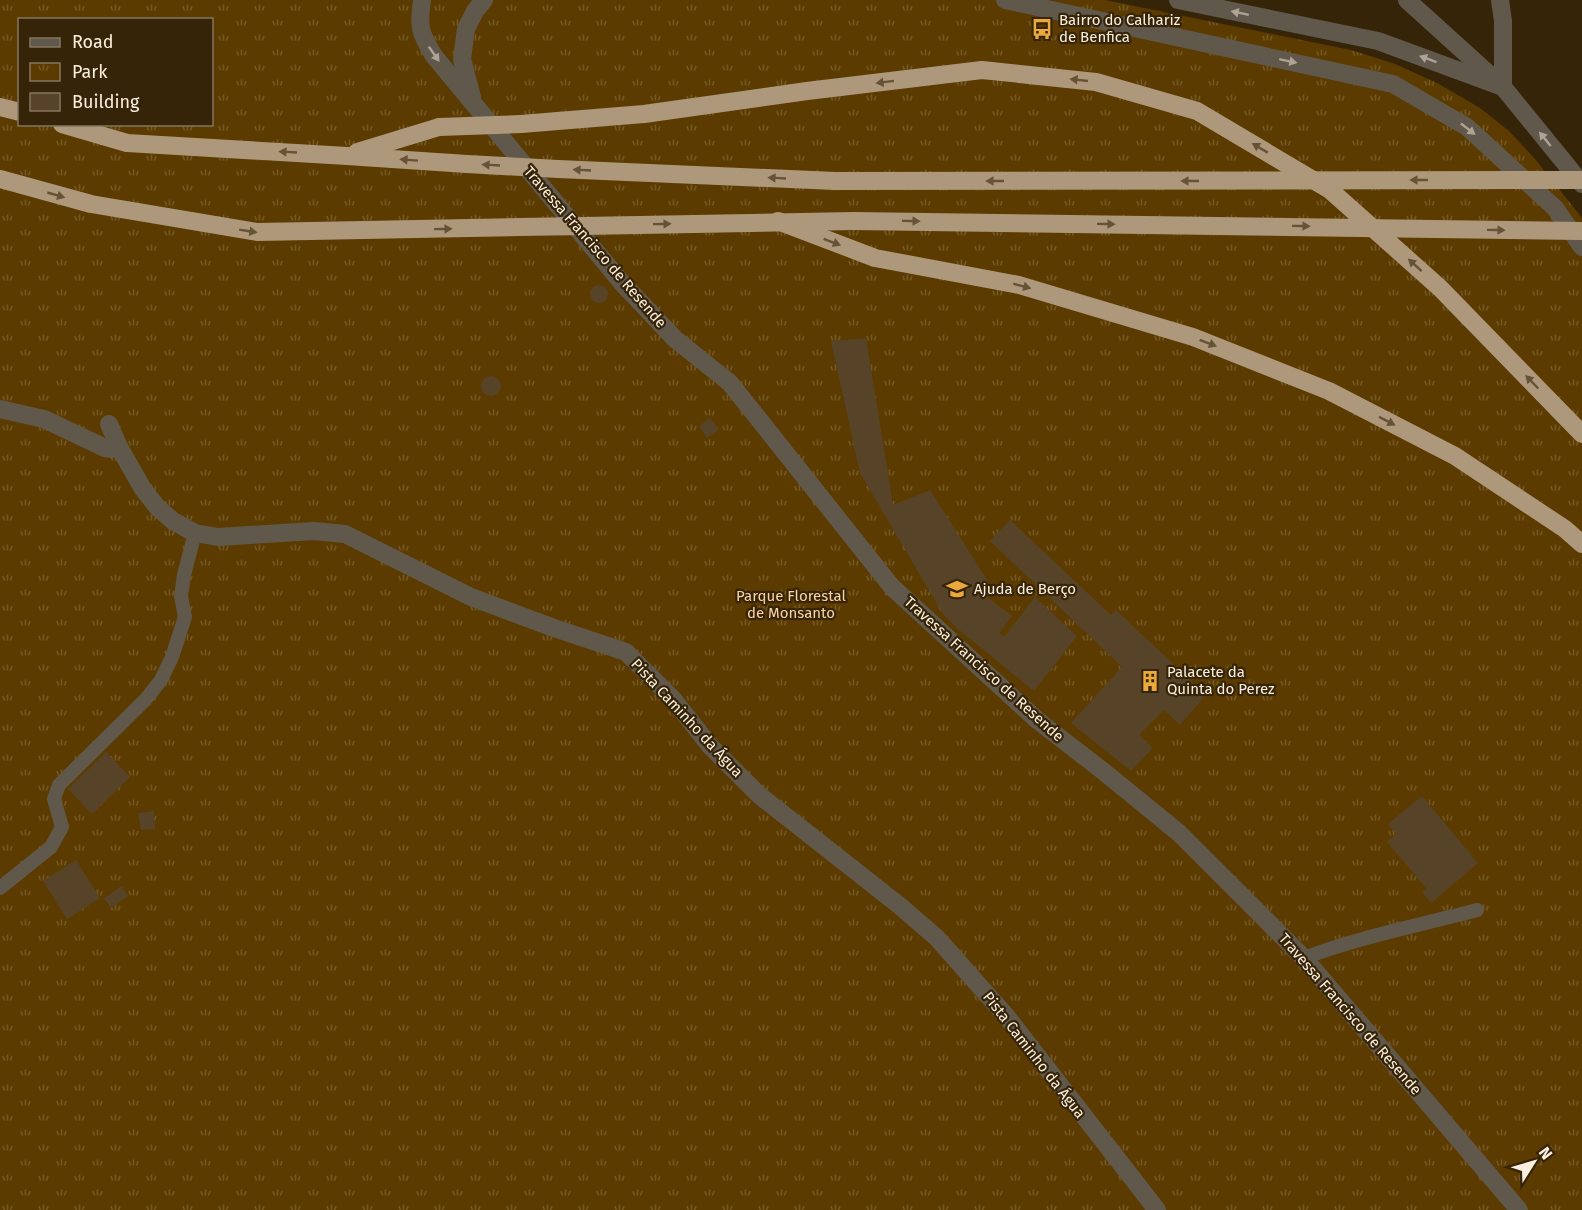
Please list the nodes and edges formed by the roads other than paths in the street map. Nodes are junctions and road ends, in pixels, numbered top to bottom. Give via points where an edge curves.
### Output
1 (422, 0) edge
2 (483, 0) edge
3 (1005, 0) edge
4 (1178, 0) edge
5 (1407, 0) edge
6 (1500, 0) edge
7 (1503, 87) junction
8 (474, 105) junction
9 (0, 107) edge
10 (18, 112) edge
11 (69, 126) edge
12 (347, 156) junction
13 (0, 179) edge
14 (1582, 180) edge
15 (1582, 184) edge
16 (778, 221) junction
17 (1582, 231) edge
18 (1582, 247) edge
19 (0, 409) edge
20 (109, 424) dead end
21 (1582, 434) edge
22 (119, 447) junction
23 (195, 533) junction
24 (1582, 544) edge
25 (0, 888) edge
26 (1477, 910) dead end
27 (1304, 958) junction
28 (1157, 1210) edge
29 (1520, 1210) edge

1 -> 8 street, Travessa Francisco de Resende via 419,20 423,38
2 - 8 street, Travessa Francisco de Resende via 466,29 462,59
3 -> 18 street via 1393,84 1467,127 1555,208
7 -> 4 street via 1378,41
5 - 7 street
6 - 7 street
15 -> 7 street
8 - 27 street, Travessa Francisco de Resende via 623,284 675,339 730,383 892,587 1037,720 1179,833
9 - 10 highway
12 -> 11 highway via 127,143
14 -> 12 highway, bridge via 836,181
21 -> 12 highway, bridge via 1440,288 1330,190 1197,111 1096,82 982,70 644,114 439,127
13 -> 16 highway, bridge via 91,204 257,232
16 -> 17 highway, bridge
16 -> 24 highway via 875,258 1019,285 1193,338 1329,390 1455,456
19 - 22 street via 44,419 105,448
20 - 22 street, Pista Caminho da Água
22 - 23 street, Pista Caminho da Água via 158,508
23 - 25 lane via 181,596 185,617 161,680 58,784 54,799 62,827 51,847
23 - 28 street, Pista Caminho da Água via 218,537 314,531 345,534 471,597 626,652 759,795 937,938 1007,1017
26 - 27 lane
27 - 29 street, Travessa Francisco de Resende

